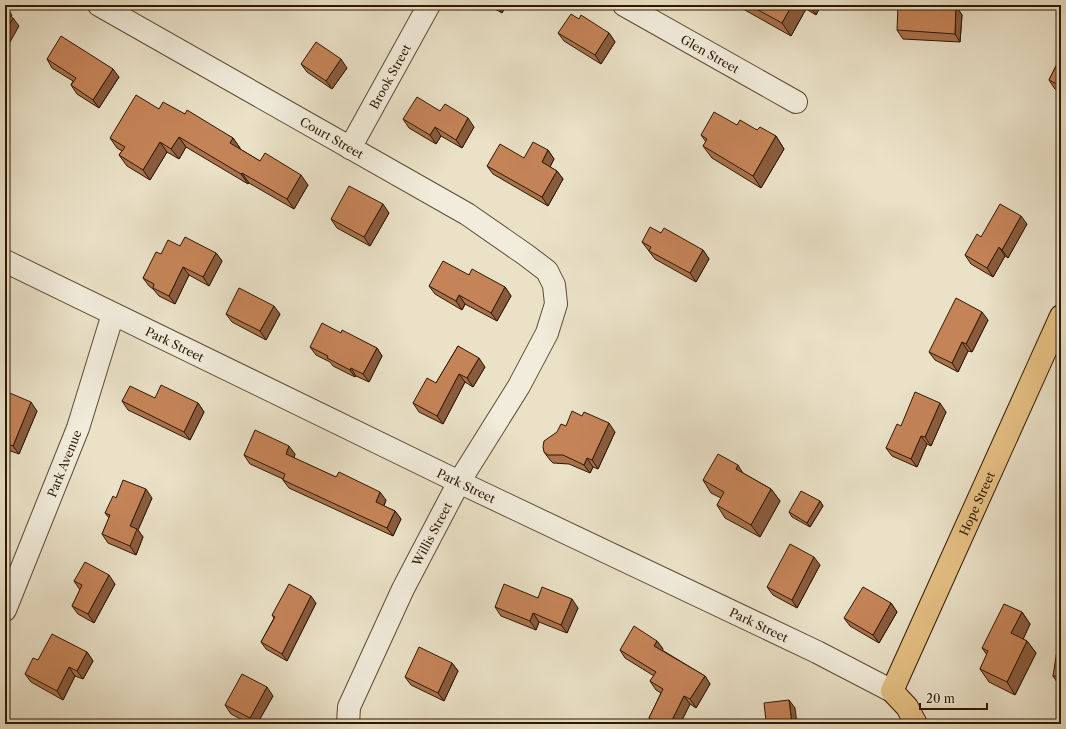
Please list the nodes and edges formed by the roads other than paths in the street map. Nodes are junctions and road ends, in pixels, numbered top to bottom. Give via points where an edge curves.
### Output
1 (99, 5) edge
2 (429, 5) edge
3 (624, 5) edge
4 (796, 102) dead end
5 (350, 148) junction
6 (5, 261) edge
7 (554, 285) joint
8 (113, 314) junction
9 (1061, 316) edge
10 (459, 482) junction
11 (5, 610) edge
12 (892, 690) junction
13 (348, 724) edge
14 (916, 724) edge

1 - 5 street, Court Street
2 - 5 street, Brook Street
3 - 4 street, Glen Street
5 - 7 street, Court Street via 467,214 547,271
6 - 8 street, Park Street
7 - 10 street, Willis Street via 556,304 547,333 519,386
8 - 10 street, Park Street
8 - 11 street, Park Avenue via 78,428
9 - 12 main road, Hope Street
10 - 12 street, Park Street
10 - 13 street, Willis Street via 402,589 348,707
12 - 14 main road, Park Street

